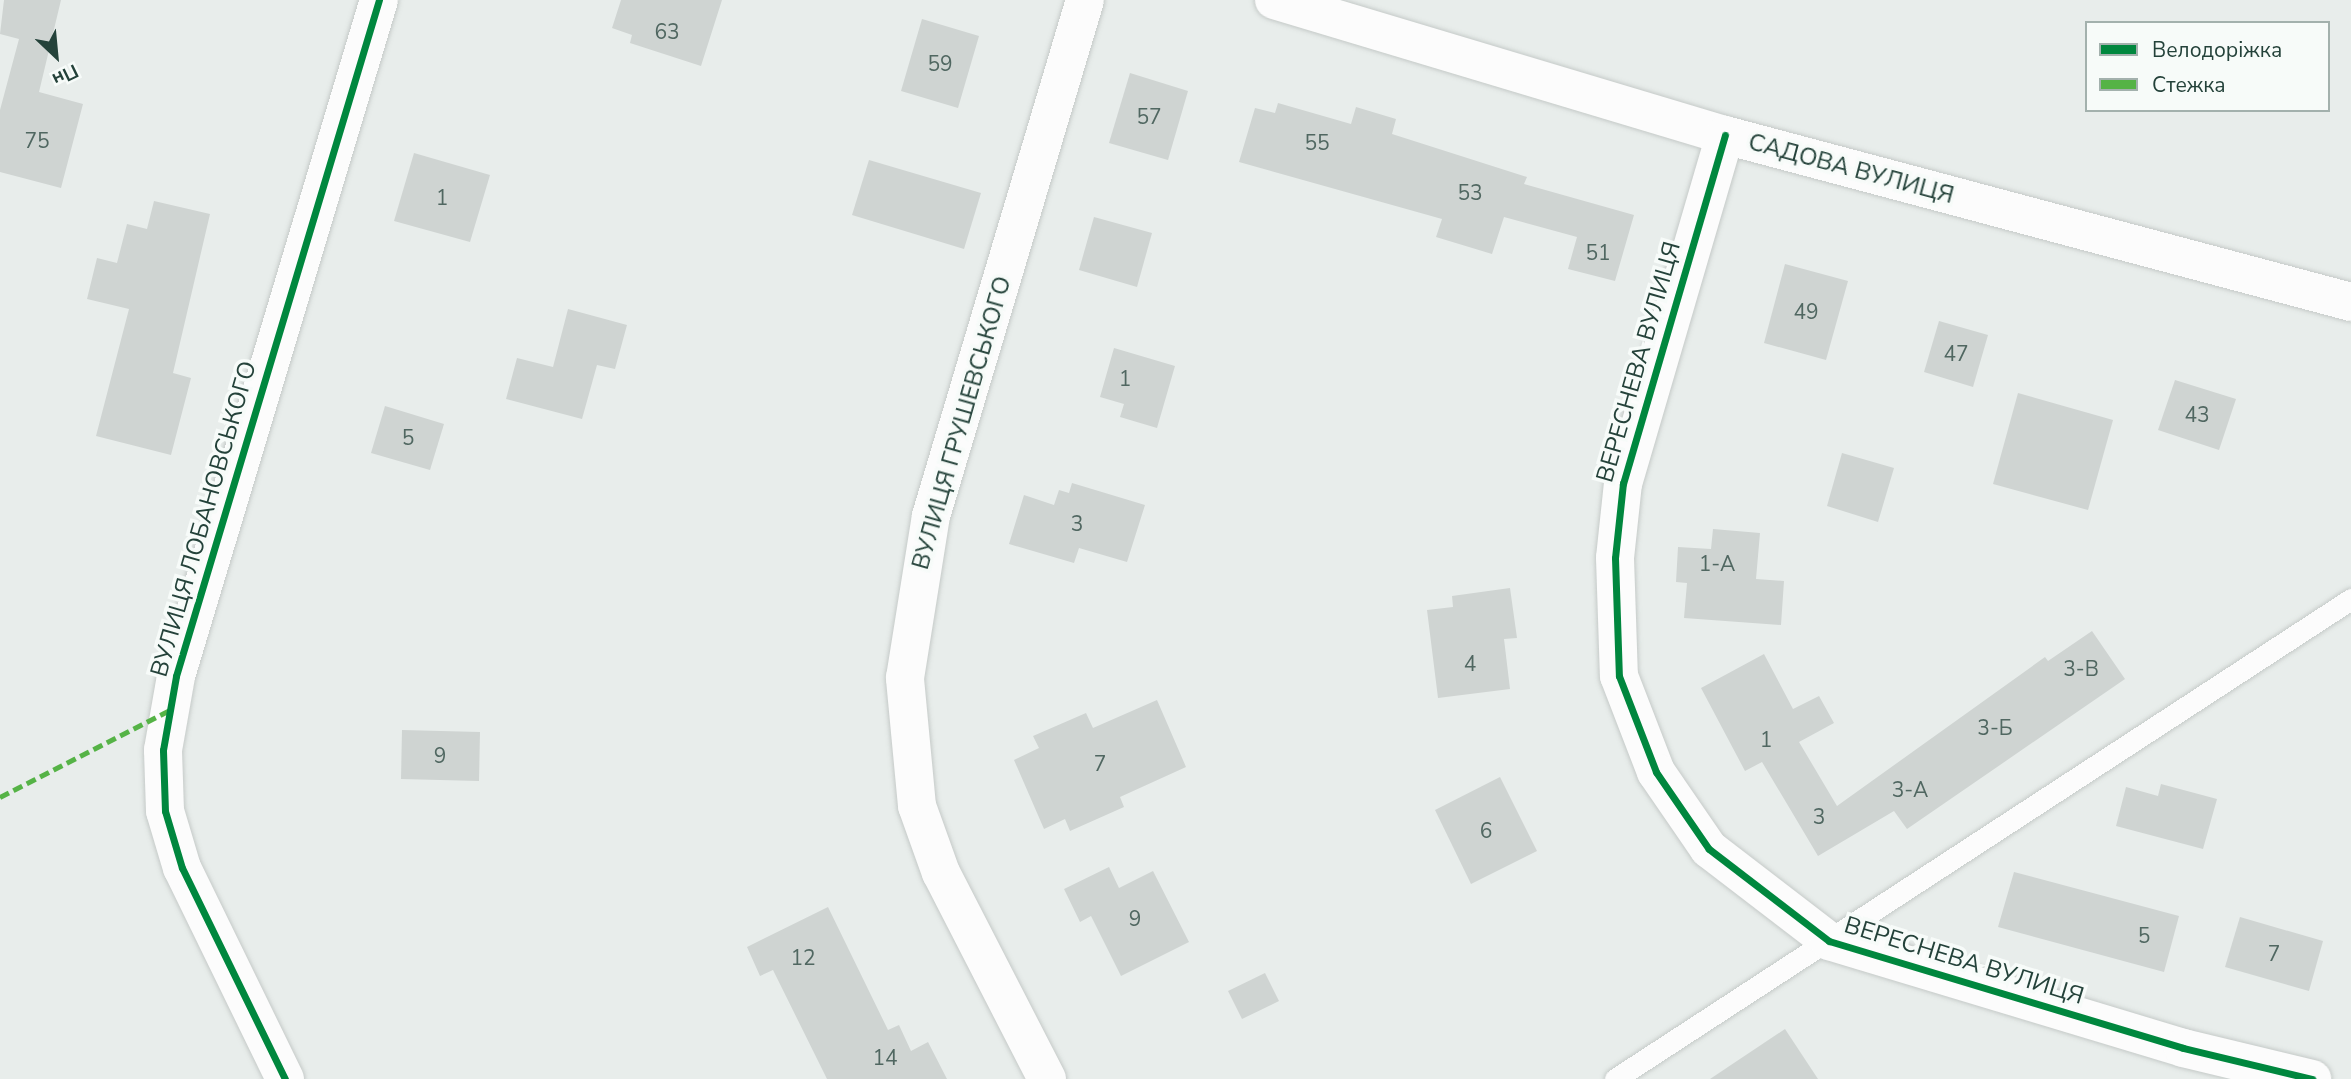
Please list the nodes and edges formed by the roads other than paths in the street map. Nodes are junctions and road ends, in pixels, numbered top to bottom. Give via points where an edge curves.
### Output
1 (379, 0) edge
2 (1086, 0) edge
3 (1274, 0) edge
4 (1725, 135) junction
5 (2351, 302) edge
6 (2351, 599) edge
7 (1829, 941) junction
8 (285, 1079) edge
9 (1047, 1079) edge
10 (1615, 1079) edge
11 (2312, 1079) edge

1 - 8 street, ВУЛИЦЯ ЛОБАНОВСЬКОГО via 176,676 163,750 165,811 182,868
2 - 9 street, ВУЛИЦЯ ГРУШЕВСЬКОГО via 931,516 905,678 917,806 941,873
3 - 4 street, САДОВА ВУЛИЦЯ
4 - 5 street, САДОВА ВУЛИЦЯ
4 - 7 street, ВЕРЕСНЕВА ВУЛИЦЯ via 1623,483 1615,558 1619,676 1656,772 1709,849
6 - 7 lane
7 - 10 lane
7 - 11 street, ВЕРЕСНЕВА ВУЛИЦЯ via 2183,1048

